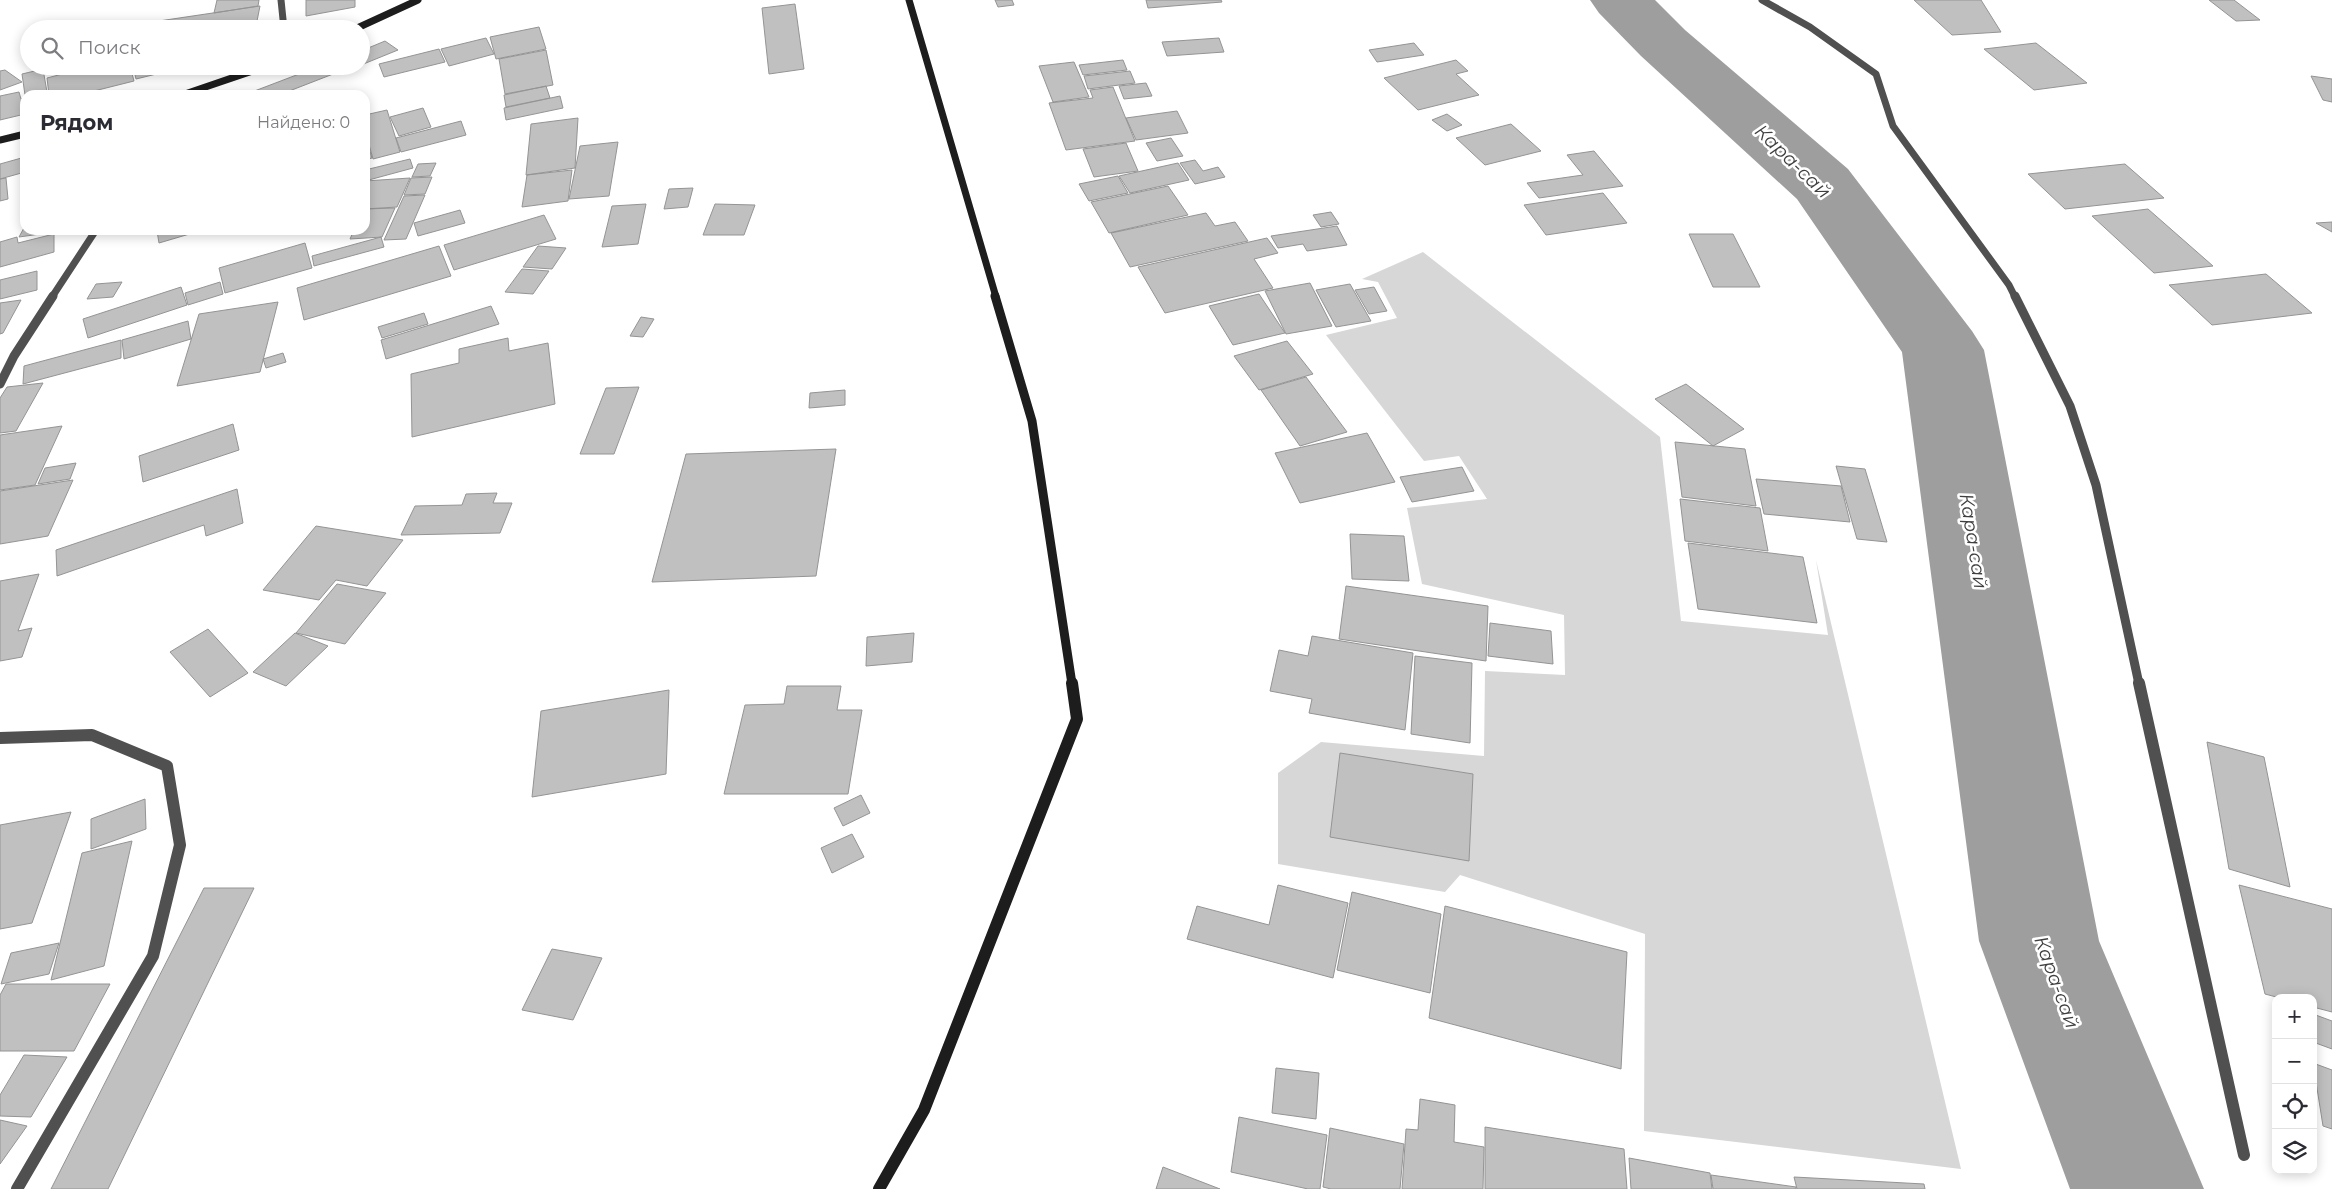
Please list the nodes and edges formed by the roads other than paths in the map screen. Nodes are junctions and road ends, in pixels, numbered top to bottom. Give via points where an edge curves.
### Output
1 (281, 0) edge
2 (418, 0) edge
3 (909, 0) edge
4 (1762, 0) edge
5 (283, 20) edge
6 (370, 22) edge
7 (242, 75) edge
8 (201, 90) edge
9 (20, 135) edge
10 (0, 140) edge
11 (93, 235) edge
12 (0, 384) edge
13 (0, 738) edge
14 (2244, 1155) dead end
15 (16, 1189) edge
16 (879, 1189) edge

1 - 5 street
2 - 6 main road
3 - 16 main road via 1032,420 1077,719 924,1110
4 - 14 street via 1810,27 1876,74 1893,126 2009,285 2070,406 2096,485
7 - 8 main road
9 - 10 main road
11 - 12 street via 14,356
13 - 15 street via 92,735 167,766 180,845 153,956

